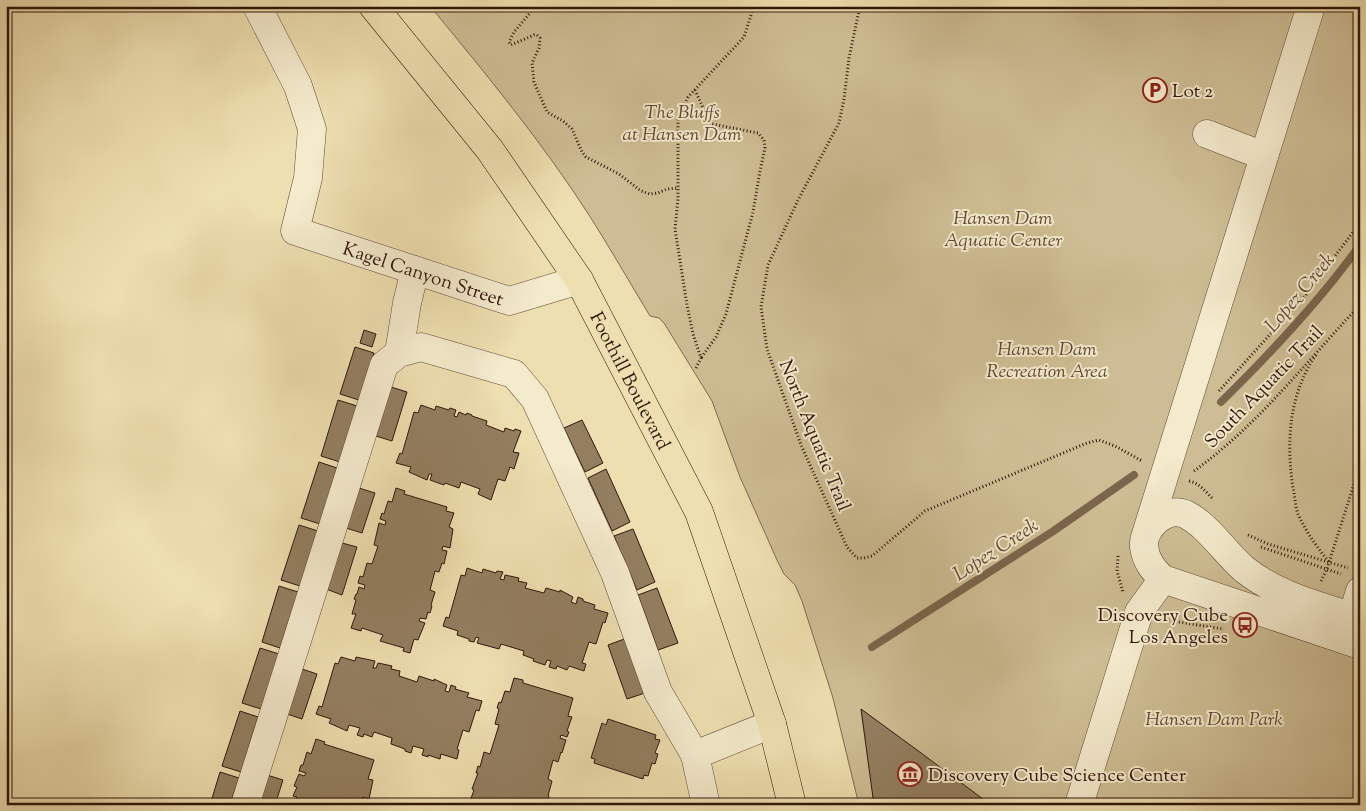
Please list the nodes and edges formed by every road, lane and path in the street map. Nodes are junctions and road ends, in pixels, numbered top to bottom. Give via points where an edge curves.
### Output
1 (257, 6) edge
2 (373, 6) edge
3 (536, 6) edge
4 (754, 6) edge
5 (860, 6) edge
6 (1311, 6) edge
7 (694, 90) junction
8 (1207, 134) dead end
9 (1264, 156) junction
10 (678, 188) junction
11 (1360, 223) edge
12 (415, 270) junction
13 (579, 280) junction
14 (1360, 305) edge
15 (1323, 344) junction
16 (399, 353) junction
17 (701, 358) junction
18 (696, 368) dead end
19 (1192, 386) junction
20 (1143, 462) dead end
21 (1360, 465) edge
22 (1188, 476) dead end
23 (1170, 484) junction
24 (1194, 488) dead end
25 (1213, 499) dead end
26 (1184, 514) junction
27 (1242, 530) dead end
28 (1147, 531) junction
29 (1258, 546) dead end
30 (1329, 562) junction
31 (1327, 569) junction
32 (1163, 579) junction
33 (1319, 588) dead end
34 (1353, 608) edge
35 (772, 724) junction
36 (695, 755) junction
37 (245, 805) edge
38 (706, 805) edge
39 (792, 805) edge
40 (1079, 805) edge

1 - 12 street, Kagel Canyon Street via 298,86 312,129 308,178 295,231
2 - 13 main road, Foothill Boulevard via 490,150
3 - 10 path via 509,42 511,45 534,35 540,38 532,71 547,112 572,129 586,156 619,174 637,189 650,194
4 - 7 path via 744,37
5 - 20 path, North Aquatic Trail via 839,123 768,265 761,307 767,349 801,445 847,548 857,558 872,556 925,511 1087,443 1100,440
6 - 9 street
7 - 10 path via 678,120
7 - 17 path via 712,124 758,133 765,148 753,212 726,314 716,337
8 - 9 street
9 - 19 street
10 - 17 path via 675,229 687,305
11 - 19 path via 1304,297 1217,394
12 - 13 street, Kagel Canyon Street via 509,301
12 - 16 street
13 - 35 main road, Foothill Boulevard via 699,512
14 - 15 path, South Aquatic Trail
15 - 22 path, South Aquatic Trail via 1232,441
15 - 30 path via 1296,395 1291,416 1290,450 1297,512
16 - 36 street via 421,346 514,374 535,399 615,573 658,692
16 - 37 street via 384,365
17 - 18 path
19 - 23 street
21 - 30 path
23 - 24 path
23 - 25 path via 1193,482
23 - 26 street
23 - 28 street
26 - 28 street via 1162,517
26 - 34 street via 1203,528 1244,569 1279,592
27 - 30 path via 1268,544
28 - 32 street via 1145,556
29 - 31 path
30 - 31 path
30 - 34 path
31 - 33 path
31 - 34 path
32 - 34 street
32 - 40 street via 1139,612
35 - 36 street
35 - 39 main road, Foothill Boulevard
36 - 38 street

